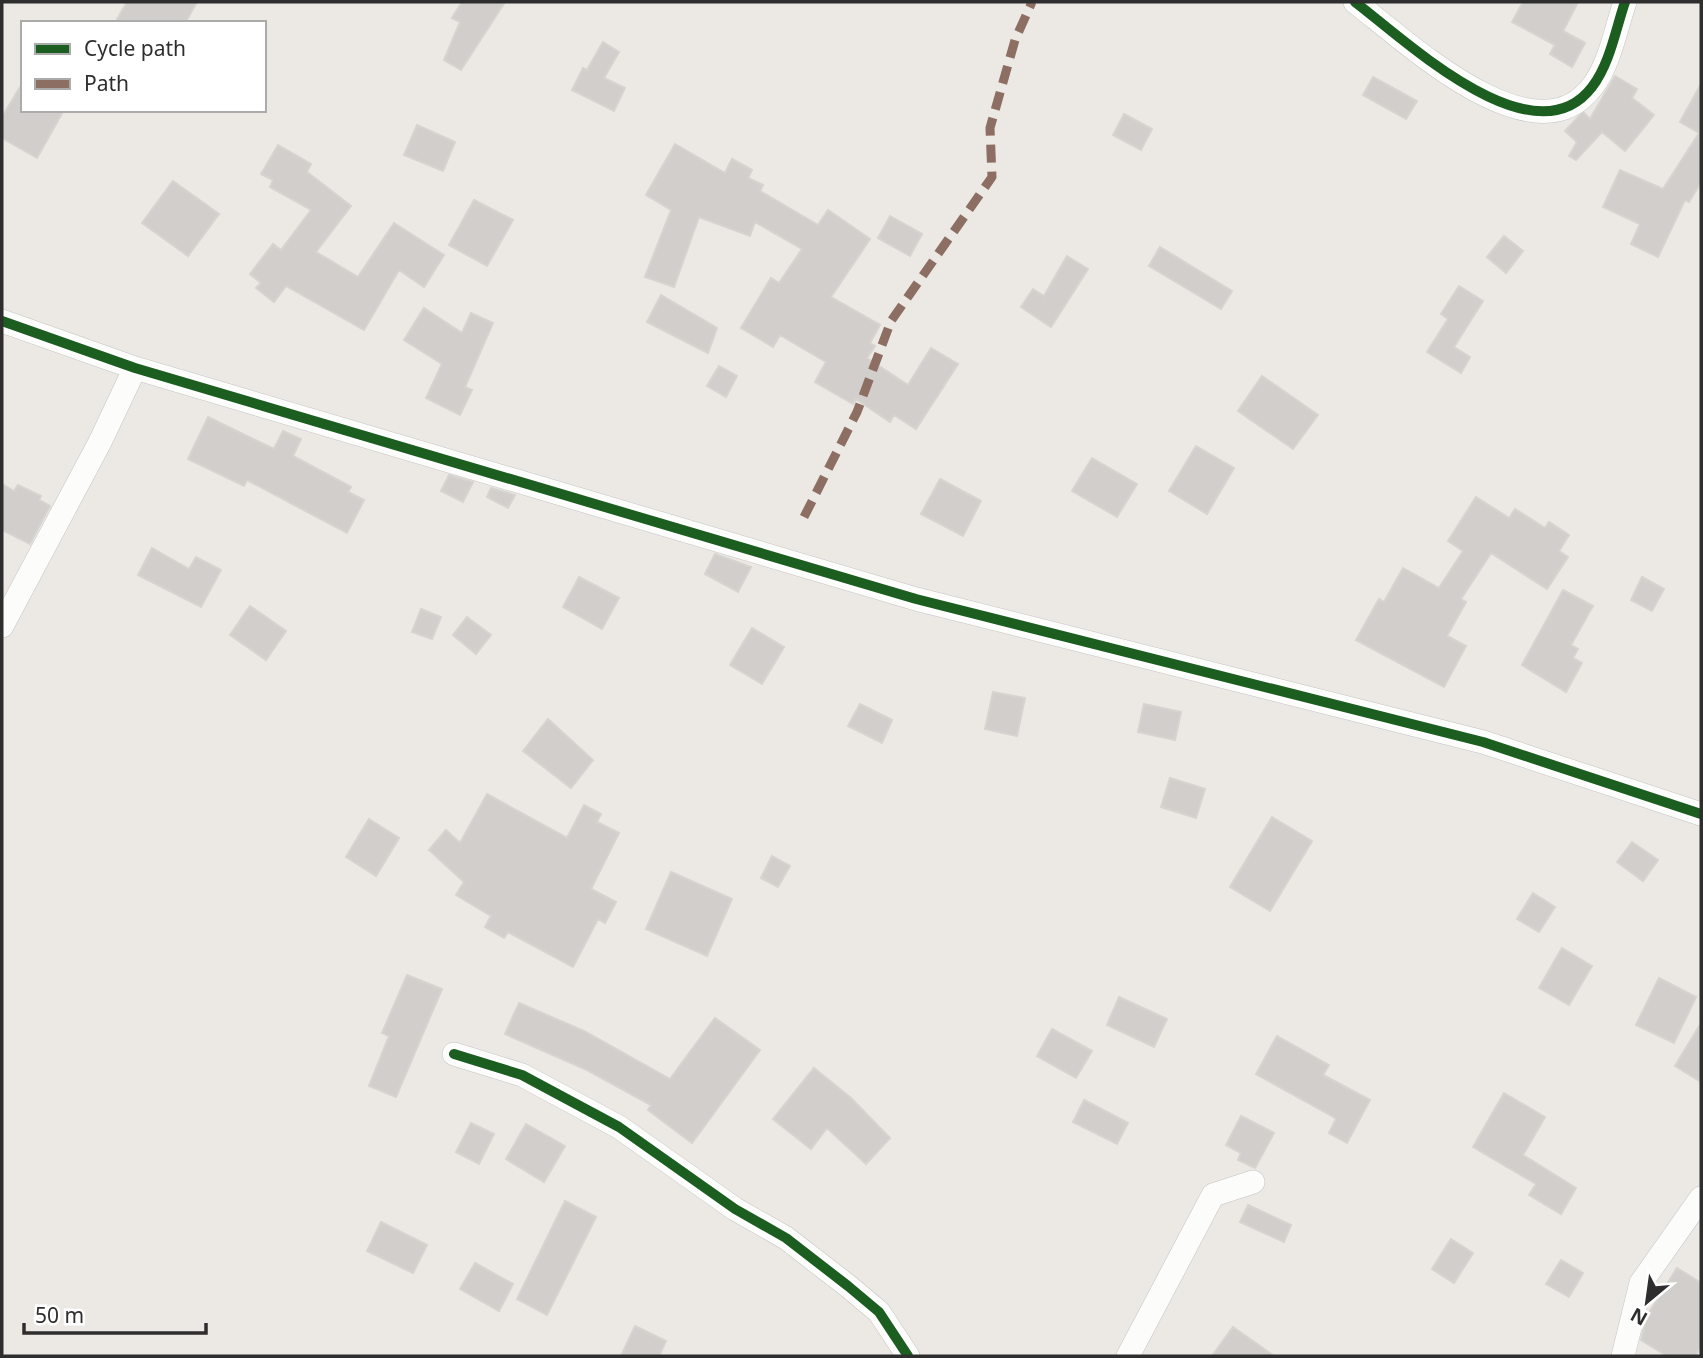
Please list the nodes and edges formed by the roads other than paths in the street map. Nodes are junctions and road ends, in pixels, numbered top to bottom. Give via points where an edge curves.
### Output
1 (1355, 2) edge
2 (1625, 2) edge
3 (2, 321) edge
4 (135, 368) junction
5 (2, 626) edge
6 (1701, 814) edge
7 (454, 1054) dead end
8 (1253, 1182) dead end
9 (1701, 1198) edge
10 (908, 1356) edge
11 (1128, 1356) edge
12 (1623, 1356) edge

1 - 2 street via 1463,85 1520,109 1550,112 1572,106 1593,86
3 - 4 street
4 - 5 street
4 - 6 street via 916,599 1483,741
7 - 10 street via 522,1075 619,1127 735,1209 786,1238 879,1312
8 - 11 street via 1213,1195
9 - 12 street via 1642,1283

